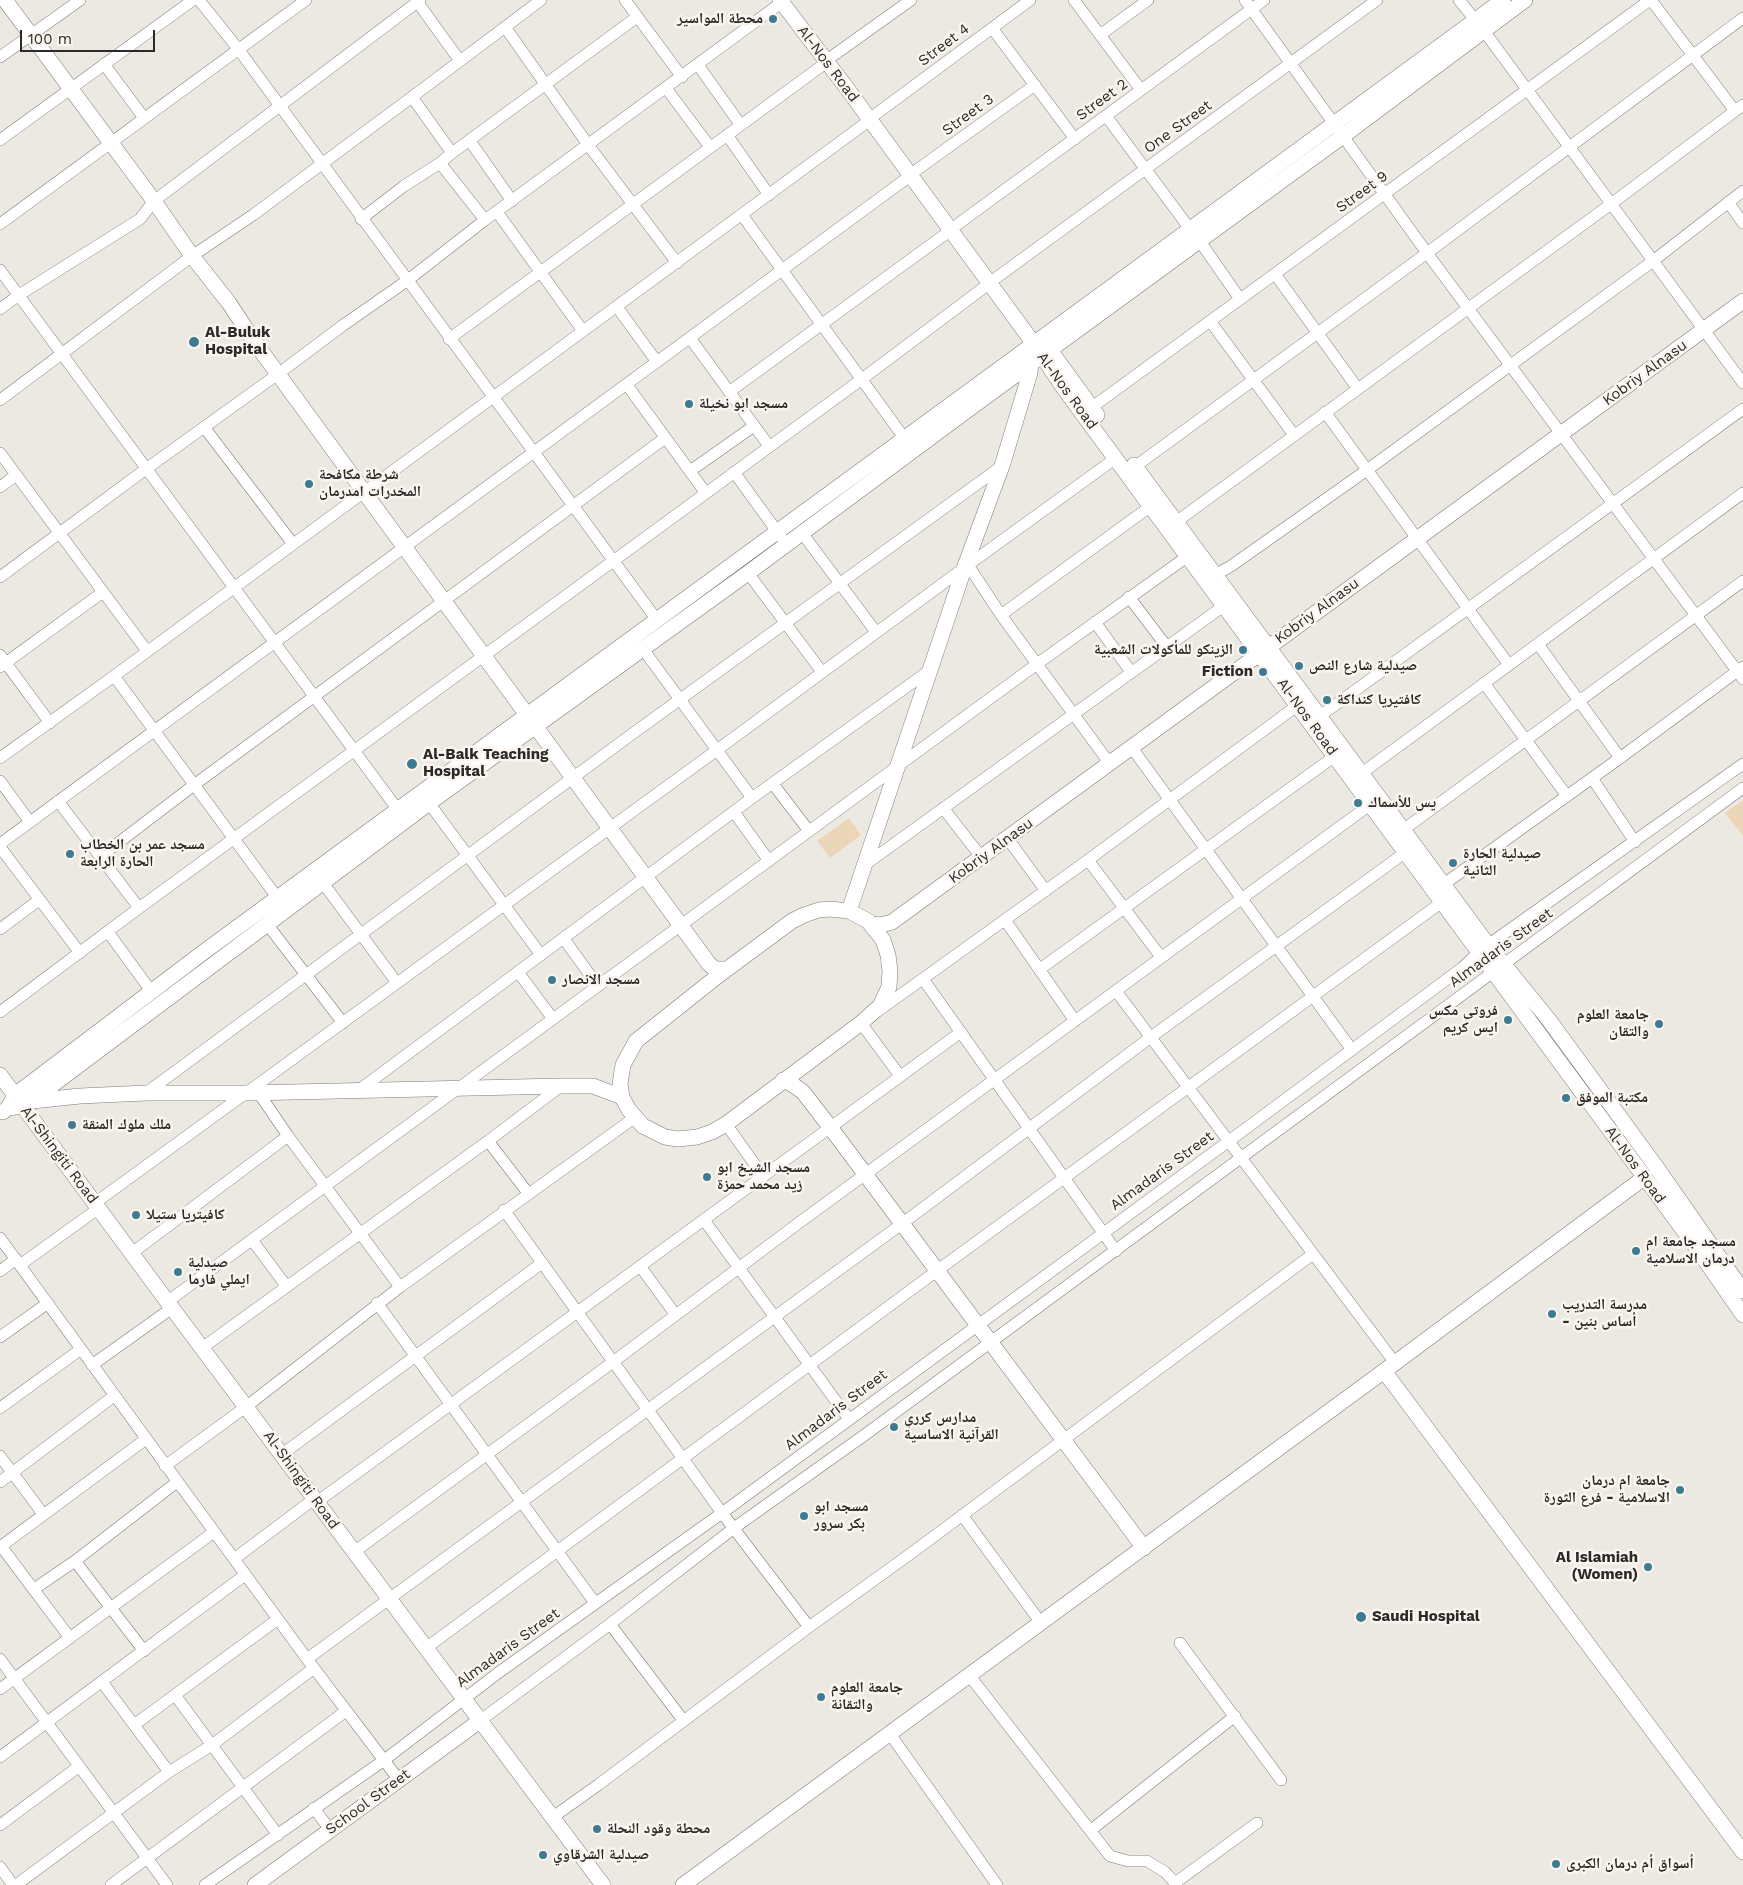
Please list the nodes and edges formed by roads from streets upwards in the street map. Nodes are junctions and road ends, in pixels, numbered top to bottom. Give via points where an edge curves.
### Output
1 (5, 0) edge
2 (80, 0) edge
3 (193, 0) edge
4 (199, 0) edge
5 (306, 0) edge
6 (541, 0) edge
7 (625, 0) edge
8 (911, 0) edge
9 (1074, 0) edge
10 (1148, 0) edge
11 (1264, 0) edge
12 (1377, 0) edge
13 (1459, 0) edge
14 (1503, 0) edge
15 (1525, 0) edge
16 (1651, 0) edge
17 (417, 1) edge
18 (785, 1) edge
19 (1025, 1) edge
20 (1248, 5) edge
21 (637, 17) junction
22 (1743, 18) edge
23 (1480, 26) junction
24 (506, 27) junction
25 (992, 28) junction
26 (30, 35) junction
27 (1100, 35) junction
28 (239, 50) junction
29 (1692, 54) junction
30 (0, 57) edge
31 (830, 58) junction
32 (460, 61) junction
33 (1291, 63) junction
34 (104, 64) junction
35 (698, 65) junction
36 (682, 77) junction
37 (546, 84) junction
38 (1035, 85) junction
39 (666, 88) junction
40 (70, 89) junction
41 (1141, 90) junction
42 (1527, 90) junction
43 (412, 98) junction
44 (278, 106) junction
45 (1739, 108) edge
46 (1106, 116) junction
47 (873, 117) junction
48 (144, 118) junction
49 (1334, 123) junction
50 (740, 124) junction
51 (726, 136) junction
52 (1343, 136) junction
53 (1075, 139) junction
54 (0, 140) edge
55 (470, 141) junction
56 (110, 144) junction
57 (589, 146) junction
58 (1569, 146) junction
59 (710, 147) junction
60 (452, 153) junction
61 (440, 163) junction
62 (321, 164) junction
63 (1146, 169) junction
64 (914, 172) junction
65 (1743, 191) edge
66 (1385, 194) junction
67 (769, 195) junction
68 (154, 201) junction
69 (512, 201) junction
70 (1728, 202) junction
71 (632, 204) junction
72 (1611, 204) junction
73 (497, 212) junction
74 (742, 215) junction
75 (361, 218) junction
76 (485, 220) junction
77 (1743, 223) edge
78 (0, 224) edge
79 (954, 228) junction
80 (1194, 235) junction
81 (1427, 253) junction
82 (192, 256) junction
83 (1653, 261) junction
84 (677, 263) junction
85 (0, 270) edge
86 (782, 270) junction
87 (541, 273) junction
88 (1275, 274) junction
89 (408, 280) junction
90 (993, 281) junction
91 (19, 295) junction
92 (1240, 299) junction
93 (1743, 301) edge
94 (617, 307) junction
95 (1468, 308) junction
96 (0, 309) edge
97 (1210, 321) junction
98 (822, 325) junction
99 (1703, 330) junction
100 (583, 331) junction
101 (1317, 332) junction
102 (690, 338) junction
103 (449, 339) junction
104 (1038, 350) junction
105 (63, 354) junction
106 (657, 362) junction
107 (1510, 365) junction
108 (278, 374) junction
109 (862, 379) junction
110 (1252, 380) junction
111 (1743, 383) edge
112 (627, 385) junction
113 (1358, 389) junction
114 (729, 392) junction
115 (492, 398) junction
116 (0, 400) edge
117 (1091, 408) junction
118 (1743, 408) edge
119 (1325, 412) junction
120 (754, 426) junction
121 (204, 427) junction
122 (1294, 435) junction
123 (1561, 435) junction
124 (665, 438) junction
125 (905, 439) junction
126 (768, 446) junction
127 (0, 453) edge
128 (533, 453) junction
129 (1116, 458) junction
130 (1002, 466) junction
131 (146, 469) junction
132 (1131, 469) junction
133 (1367, 470) junction
134 (690, 472) junction
135 (734, 472) junction
136 (16, 475) junction
137 (0, 487) edge
138 (364, 492) junction
139 (706, 492) junction
140 (1743, 493) edge
141 (1612, 504) junction
142 (1151, 506) junction
143 (572, 507) junction
144 (1176, 522) junction
145 (59, 533) junction
146 (802, 533) junction
147 (782, 538) junction
148 (1417, 538) junction
149 (293, 544) junction
150 (404, 547) junction
151 (1188, 556) junction
152 (1654, 559) junction
153 (613, 562) junction
154 (966, 565) junction
155 (748, 573) junction
156 (1216, 575) junction
157 (0, 577) edge
158 (1743, 581) edge
159 (839, 582) junction
160 (234, 587) junction
161 (103, 592) junction
162 (1130, 597) junction
163 (444, 601) junction
164 (1225, 605) junction
165 (1469, 609) junction
166 (1001, 615) junction
167 (1696, 616) junction
168 (657, 620) junction
169 (785, 622) junction
170 (1095, 622) junction
171 (876, 632) junction
172 (274, 642) junction
173 (1538, 644) junction
174 (1167, 647) junction
175 (643, 649) junction
176 (1264, 650) junction
177 (148, 651) junction
178 (484, 656) junction
179 (2, 662) edge
180 (1037, 664) junction
181 (1509, 665) junction
182 (930, 670) junction
183 (822, 672) junction
184 (1131, 672) junction
185 (1741, 672) edge
186 (114, 676) junction
187 (1484, 683) junction
188 (314, 697) junction
189 (680, 700) junction
190 (1579, 701) junction
191 (1298, 705) junction
192 (1074, 714) junction
193 (1320, 716) junction
194 (532, 721) junction
195 (50, 723) junction
196 (155, 731) junction
197 (1526, 740) junction
198 (1132, 748) junction
199 (354, 750) junction
200 (717, 750) junction
201 (1335, 756) junction
202 (0, 758) edge
203 (1620, 758) junction
204 (1110, 764) junction
205 (1743, 764) edge
206 (899, 765) junction
207 (1362, 773) junction
208 (574, 778) junction
209 (1592, 778) junction
210 (0, 781) edge
211 (773, 784) junction
212 (194, 785) junction
213 (1743, 788) edge
214 (1567, 796) junction
215 (752, 798) junction
216 (1170, 800) junction
217 (58, 801) junction
218 (429, 803) junction
219 (1371, 804) junction
220 (943, 808) junction
221 (398, 810) junction
222 (734, 812) junction
223 (30, 822) junction
224 (610, 828) junction
225 (1403, 830) junction
226 (809, 831) junction
227 (234, 839) junction
228 (1008, 839) junction
229 (1635, 842) junction
230 (0, 846) edge
231 (1207, 849) junction
232 (1406, 852) junction
233 (101, 856) junction
234 (467, 856) junction
235 (982, 858) junction
236 (1088, 860) junction
237 (769, 861) junction
238 (866, 864) junction
239 (646, 877) junction
240 (323, 883) junction
241 (1444, 884) junction
242 (1046, 891) junction
243 (1242, 898) junction
244 (39, 900) junction
245 (1442, 902) junction
246 (282, 904) junction
247 (504, 905) junction
248 (139, 908) junction
249 (1124, 909) junction
250 (849, 912) junction
251 (1005, 920) junction
252 (892, 922) junction
253 (267, 924) junction
254 (872, 924) junction
255 (681, 926) junction
256 (0, 928) edge
257 (108, 932) junction
258 (362, 933) junction
259 (564, 939) junction
260 (884, 943) junction
261 (1276, 947) junction
262 (1483, 949) junction
263 (80, 953) junction
264 (541, 955) junction
265 (704, 956) junction
266 (1161, 957) junction
267 (726, 969) junction
268 (1499, 969) junction
269 (1040, 970) junction
270 (518, 972) junction
271 (306, 974) junction
272 (923, 979) junction
273 (398, 983) junction
274 (706, 985) junction
275 (598, 986) junction
276 (151, 991) junction
277 (1116, 991) junction
278 (1312, 995) junction
279 (0, 1012) edge
280 (553, 1019) junction
281 (866, 1020) junction
282 (1075, 1021) junction
283 (343, 1023) junction
284 (961, 1032) junction
285 (1151, 1037) junction
286 (1352, 1050) junction
287 (623, 1065) junction
288 (800, 1069) junction
289 (0, 1075) edge
290 (900, 1076) junction
291 (783, 1080) junction
292 (995, 1080) junction
293 (561, 1086) junction
294 (593, 1086) junction
295 (1188, 1087) junction
296 (461, 1088) junction
297 (359, 1090) junction
298 (803, 1092) junction
299 (146, 1093) junction
300 (253, 1093) junction
301 (622, 1097) junction
302 (15, 1105) edge
303 (634, 1118) junction
304 (726, 1124) junction
305 (830, 1127) junction
306 (1029, 1128) junction
307 (288, 1136) junction
308 (488, 1141) junction
309 (1229, 1141) junction
310 (1242, 1158) junction
311 (866, 1174) junction
312 (763, 1176) junction
313 (1645, 1177) junction
314 (1064, 1178) junction
315 (325, 1186) junction
316 (528, 1193) junction
317 (97, 1206) junction
318 (504, 1210) junction
319 (704, 1220) junction
320 (903, 1223) junction
321 (1102, 1232) junction
322 (360, 1234) junction
323 (0, 1238) edge
324 (252, 1240) junction
325 (1116, 1251) junction
326 (132, 1253) junction
327 (1313, 1254) junction
328 (18, 1262) junction
329 (542, 1264) junction
330 (640, 1266) junction
331 (738, 1268) junction
332 (938, 1270) junction
333 (0, 1271) edge
334 (287, 1287) junction
335 (400, 1287) junction
336 (1743, 1291) edge
337 (48, 1303) junction
338 (377, 1304) junction
339 (169, 1305) junction
340 (576, 1312) junction
341 (675, 1314) junction
342 (1743, 1315) edge
343 (774, 1317) junction
344 (978, 1324) junction
345 (0, 1337) edge
346 (991, 1342) junction
347 (202, 1348) junction
348 (81, 1349) junction
349 (416, 1356) junction
350 (614, 1362) junction
351 (92, 1365) junction
352 (809, 1365) junction
353 (1390, 1367) junction
354 (114, 1396) junction
355 (451, 1404) junction
356 (247, 1406) junction
357 (0, 1408) edge
358 (648, 1410) junction
359 (849, 1419) junction
360 (146, 1439) junction
361 (1063, 1440) junction
362 (488, 1454) junction
363 (281, 1455) junction
364 (0, 1456) edge
365 (683, 1458) junction
366 (165, 1466) junction
367 (14, 1473) junction
368 (0, 1482) edge
369 (177, 1482) junction
370 (315, 1501) junction
371 (522, 1501) junction
372 (722, 1513) junction
373 (43, 1514) junction
374 (962, 1515) junction
375 (734, 1528) junction
376 (214, 1532) junction
377 (0, 1547) edge
378 (1144, 1548) junction
379 (558, 1550) junction
380 (354, 1552) junction
381 (234, 1559) junction
382 (75, 1561) junction
383 (245, 1575) junction
384 (34, 1589) junction
385 (389, 1599) junction
386 (595, 1603) junction
387 (111, 1607) junction
388 (278, 1620) junction
389 (1040, 1623) junction
390 (610, 1624) junction
391 (809, 1627) junction
392 (70, 1638) junction
393 (1180, 1643) dead end
394 (426, 1648) junction
395 (144, 1650) junction
396 (0, 1659) edge
397 (310, 1664) junction
398 (969, 1675) junction
399 (15, 1678) junction
400 (102, 1682) junction
401 (0, 1689) edge
402 (175, 1695) junction
403 (464, 1698) junction
404 (346, 1711) junction
405 (1235, 1716) junction
406 (481, 1720) junction
407 (683, 1720) junction
408 (47, 1723) junction
409 (134, 1725) junction
410 (890, 1734) junction
411 (212, 1745) junction
412 (0, 1757) edge
413 (383, 1760) junction
414 (78, 1767) junction
415 (169, 1772) junction
416 (399, 1780) junction
417 (1281, 1780) dead end
418 (243, 1787) junction
419 (314, 1808) junction
420 (114, 1814) junction
421 (553, 1817) junction
422 (1257, 1823) dead end
423 (0, 1825) edge
424 (330, 1830) junction
425 (1091, 1830) junction
426 (278, 1835) junction
427 (1743, 1852) edge
428 (147, 1858) junction
429 (0, 1867) edge
430 (1176, 1884) edge
431 (15, 1885) edge
432 (111, 1885) edge
433 (167, 1885) edge
434 (205, 1885) edge
435 (255, 1885) edge
436 (604, 1885) edge
437 (683, 1885) edge
438 (997, 1885) edge

1 - 26 street
2 - 26 street
3 - 34 street
4 - 28 street
5 - 28 street
6 - 24 street
7 - 21 street
8 - 31 street
9 - 27 street
10 - 27 street
11 - 20 street, Street 2
12 - 33 street, One Street
13 - 23 street
14 - 23 street
15 - 23 street
16 - 29 street
16 - 42 street, Street 9
17 - 32 street
17 - 44 street
18 - 31 street, Al-Nos Road
18 - 35 street
19 - 25 street, Street 4
20 - 33 street
20 - 41 street, Street 2
21 - 36 street
21 - 37 street
22 - 29 street
23 - 42 street
23 - 49 street
23 - 52 street
24 - 32 street
24 - 37 street
25 - 38 street
25 - 47 street, Street 4
26 - 30 street
26 - 40 street
27 - 41 street
28 - 44 street
28 - 48 street
29 - 45 street
29 - 58 street
31 - 47 street, Al-Nos Road
31 - 50 street
32 - 43 street
33 - 49 street
33 - 63 street, One Street
34 - 40 street
34 - 48 street
35 - 36 street
35 - 50 street
36 - 39 street
37 - 55 street
37 - 57 street
38 - 53 street
38 - 64 street, Street 3
39 - 57 street
39 - 59 street
40 - 54 street
40 - 56 street
41 - 46 street, Street 2
42 - 58 street
42 - 66 street, Street 9
43 - 60 street
43 - 62 street
44 - 62 street
44 - 68 street
45 - 72 street
46 - 53 street, Street 2
46 - 63 street
47 - 64 street, Al-Nos Road
47 - 67 street, Street 4
48 - 56 street
49 - 52 street
49 - 80 street
50 - 51 street
51 - 59 street
51 - 67 street
52 - 66 street
52 - 80 street
53 - 79 street, Street 2
55 - 60 street
55 - 69 street
56 - 68 street
56 - 78 street
57 - 69 street
57 - 71 street
58 - 72 street
58 - 81 street
59 - 71 street
60 - 61 street
61 - 75 street
61 - 76 street
62 - 75 street
62 - 82 street
63 - 80 street
63 - 90 street, One Street
64 - 79 street, Al-Nos Road
64 - 86 street, Street 3
65 - 70 street
66 - 81 street
66 - 88 street, Street 9
67 - 74 street, Street 4
68 - 82 street
68 - 91 street via 140,219
69 - 73 street
70 - 77 street
70 - 83 street
71 - 84 street
71 - 87 street
72 - 83 street
72 - 95 street
73 - 76 street
73 - 87 street
74 - 84 street, Street 4
74 - 86 street
75 - 89 street
76 - 89 street
79 - 90 street, Al-Nos Road
79 - 98 street, Street 2
80 - 92 street
80 - 104 street
81 - 95 street
81 - 101 street
82 - 105 street
82 - 108 street
83 - 99 street
83 - 107 street
84 - 94 street, Street 4
85 - 91 street
86 - 98 street
86 - 102 street, Street 3
87 - 100 street
87 - 103 street
88 - 92 street, Street 9
88 - 101 street
89 - 103 street
89 - 108 street
90 - 104 street, Al-Nos Road
90 - 109 street, One Street
91 - 96 street
91 - 105 street
92 - 97 street, Street 9
93 - 99 street, Kobriy Alnasu
94 - 100 street, Street 4
94 - 106 street
95 - 107 street
95 - 113 street
97 - 110 street
97 - 117 street, Street 9
98 - 109 street
98 - 114 street, Street 2
99 - 111 street
99 - 123 street, Kobriy Alnasu
100 - 115 street, Street 4
101 - 110 street
101 - 113 street
102 - 106 street, Street 3
102 - 114 street
103 - 115 street
104 - 117 street, Al-Nos Road
104 - 125 street
104 - 129 street, Al-Nos Road
104 - 130 street
104 - 146 street
105 - 116 street
105 - 131 street
106 - 112 street, Street 3
107 - 123 street
107 - 133 street
108 - 121 street
108 - 138 street
109 - 125 street
109 - 126 street, One Street
110 - 122 street
110 - 132 street
112 - 124 street
112 - 128 street, Street 3
113 - 119 street
114 - 120 street
115 - 128 street
115 - 138 street, Street 4
117 - 132 street, Al-Nos Road
118 - 141 street
119 - 122 street
119 - 133 street
120 - 126 street
120 - 134 street
121 - 131 street
121 - 149 street
122 - 144 street
123 - 141 street
123 - 148 street, Kobriy Alnasu
124 - 134 street
124 - 143 street
125 - 147 street
126 - 135 street, One Street
127 - 136 street
128 - 143 street
128 - 150 street, Street 3
129 - 132 street, Al-Nos Road
129 - 154 street
130 - 154 street
130 - 159 street
131 - 145 street
131 - 160 street
132 - 142 street, Al-Nos Road
132 - 144 street, Al-Nos Road
133 - 148 street
133 - 156 street
134 - 139 street
135 - 139 street, One Street
135 - 147 street
136 - 137 street
136 - 145 street
138 - 149 street, Street 4
138 - 150 street
139 - 153 street, One Street
140 - 152 street
141 - 152 street
141 - 165 street
142 - 151 street, Al-Nos Road
142 - 166 street
143 - 153 street
143 - 163 street
144 - 156 street, Al-Nos Road
145 - 157 street
145 - 161 street
146 - 147 street
146 - 159 street
147 - 155 street
147 - 168 street
148 - 165 street
148 - 176 street, Kobriy Alnasu
149 - 160 street, Street 4
150 - 163 street
150 - 172 street, Street 3
151 - 162 street
151 - 164 street, Al-Nos Road
152 - 167 street
152 - 173 street
153 - 168 street
153 - 178 street, One Street
154 - 166 street
154 - 171 street
154 - 182 street
155 - 169 street
155 - 175 street
156 - 176 street, Al-Nos Road
158 - 167 street
159 - 169 street
159 - 171 street
160 - 172 street
160 - 177 street, Street 4
161 - 177 street
161 - 179 street
162 - 170 street
162 - 174 street
163 - 178 street
163 - 188 street
164 - 174 street
164 - 176 street, Al-Nos Road
165 - 181 street
165 - 193 street
166 - 180 street
167 - 185 street
167 - 190 street
168 - 194 street
169 - 183 street
169 - 189 street
170 - 180 street
170 - 184 street
171 - 183 street
172 - 188 street
172 - 196 street, Street 3
173 - 181 street
173 - 190 street
174 - 184 street
175 - 189 street
175 - 194 street
176 - 191 street, Al-Nos Road
176 - 193 street, Al-Nos Road
176 - 198 street, Kobriy Alnasu
177 - 186 street, Street 4
178 - 194 street
178 - 199 street, One Street
179 - 195 street
180 - 192 street
180 - 206 street
181 - 187 street
182 - 206 street
182 - 211 street
183 - 200 street
184 - 192 street
185 - 203 street
186 - 195 street, Street 4
186 - 196 street
187 - 197 street
187 - 207 street
188 - 199 street
188 - 212 street
189 - 200 street
189 - 208 street
190 - 197 street
190 - 203 street
191 - 201 street, Al-Nos Road
191 - 216 street
192 - 204 street
192 - 220 street
193 - 207 street, Al-Nos Road
194 - 208 street
194 - 218 street
194 - 221 street
195 - 202 street, Street 4
196 - 212 street
196 - 217 street, Street 3
197 - 214 street
197 - 225 street
198 - 204 street, Kobriy Alnasu
198 - 216 street
199 - 221 street
199 - 227 street, One Street
200 - 215 street
200 - 224 street
201 - 219 street, Al-Nos Road
201 - 231 street
203 - 209 street
204 - 228 street, Kobriy Alnasu
205 - 229 street, Almadaris Street
206 - 226 street
206 - 238 street
207 - 225 street, Al-Nos Road
208 - 224 street
208 - 234 street
209 - 214 street
209 - 229 street
210 - 223 street
211 - 215 street
211 - 226 street
212 - 227 street
212 - 233 street
213 - 268 street, Almadaris Street
214 - 241 street
215 - 222 street
216 - 231 street
216 - 236 street
217 - 223 street, Street 3
217 - 233 street
218 - 234 street
218 - 240 street
219 - 232 street, Al-Nos Road
219 - 243 street
220 - 235 street
220 - 238 street
221 - 246 street
222 - 237 street
222 - 239 street
223 - 230 street, Street 3
224 - 239 street
224 - 247 street
225 - 241 street, Al-Nos Road
226 - 237 street
227 - 246 street
227 - 248 street, One Street
228 - 235 street, Kobriy Alnasu
228 - 242 street
229 - 262 street, Almadaris Street
230 - 244 street
231 - 243 street
231 - 249 street
232 - 245 street, Al-Nos Road
232 - 261 street
233 - 248 street
234 - 247 street
234 - 258 street
235 - 252 street, Kobriy Alnasu
236 - 242 street
236 - 249 street
237 - 255 street
238 - 250 street
239 - 255 street
239 - 259 street
240 - 246 street
240 - 258 street
241 - 262 street, Al-Nos Road
242 - 251 street
243 - 261 street
243 - 266 street
244 - 256 street
244 - 263 street
245 - 262 street, Al-Nos Road
245 - 278 street
246 - 253 street
246 - 276 street
247 - 264 street
247 - 273 street
248 - 257 street, One Street
249 - 266 street
249 - 269 street
250 - 254 street
250 - 267 street via 830,909 804,915
251 - 269 street
251 - 272 street
252 - 254 street
252 - 260 street
253 - 271 street
253 - 302 street
254 - 260 street
255 - 265 street
255 - 275 street
257 - 263 street, One Street
257 - 276 street
258 - 271 street
258 - 273 street
259 - 264 street
259 - 275 street
260 - 281 street via 890,971 889,987 884,1000
261 - 278 street
261 - 285 street
262 - 268 street, Al-Nos Road
262 - 286 street, Almadaris Street
263 - 279 street, One Street
264 - 270 street
265 - 267 street via 712,967
265 - 274 street
266 - 277 street
267 - 274 street
268 - 310 street, Almadaris Street
268 - 313 street, Al-Nos Road
268 - 336 street, Al-Nos Road via 1549,1020
269 - 282 street
270 - 280 street
270 - 297 street
271 - 283 street
271 - 299 street
272 - 281 street
272 - 284 street
273 - 283 street
274 - 287 street via 644,1034 630,1049
275 - 280 street
276 - 302 street
277 - 282 street
277 - 285 street
278 - 286 street
278 - 295 street
280 - 296 street
281 - 288 street
281 - 290 street
282 - 292 street
283 - 300 street
284 - 290 street
284 - 292 street
285 - 295 street
285 - 306 street
286 - 309 street, Almadaris Street
287 - 294 street
287 - 301 street
288 - 291 street
288 - 298 street
289 - 302 street, Al-Shingiti Road
290 - 305 street
291 - 298 street
291 - 304 street
292 - 306 street
292 - 311 street
293 - 294 street
293 - 296 street
293 - 308 street
294 - 301 street
295 - 309 street
295 - 314 street
296 - 297 street
296 - 315 street
297 - 300 street
298 - 305 street
299 - 300 street
299 - 302 street via 80,1096
300 - 307 street
300 - 317 street
301 - 303 street
302 - 317 street, Al-Shingiti Road
303 - 304 street via 652,1132 678,1139 703,1136
303 - 316 street
304 - 312 street
305 - 311 street
305 - 312 street
306 - 314 street
306 - 320 street
307 - 315 street
307 - 326 street
308 - 316 street
308 - 322 street
309 - 310 street
309 - 321 street, Almadaris Street
310 - 325 street, Almadaris Street
310 - 327 street
311 - 320 street
311 - 331 street
312 - 319 street
313 - 342 street, Al-Nos Road
313 - 353 street
314 - 321 street
314 - 332 street
315 - 322 street
315 - 324 street
316 - 318 street
317 - 326 street, Al-Shingiti Road
317 - 328 street
318 - 329 street
318 - 335 street
319 - 330 street
319 - 331 street
320 - 332 street
320 - 343 street
321 - 325 street
321 - 344 street, Almadaris Street
322 - 334 street
322 - 335 street
323 - 328 street
324 - 334 street
324 - 339 street
325 - 346 street, Almadaris Street
326 - 339 street, Al-Shingiti Road
327 - 353 street
327 - 361 street
328 - 333 street
328 - 337 street
329 - 340 street
329 - 349 street
330 - 340 street
330 - 341 street
331 - 341 street
331 - 343 street
332 - 344 street
332 - 352 street
334 - 347 street
335 - 338 street
337 - 345 street
337 - 348 street
338 - 349 street
338 - 356 street
339 - 347 street, Al-Shingiti Road
339 - 351 street
340 - 350 street
340 - 355 street
341 - 350 street
343 - 352 street
343 - 358 street
344 - 346 street
344 - 359 street, Almadaris Street
346 - 361 street
346 - 375 street, Almadaris Street
347 - 356 street, Al-Shingiti Road
348 - 351 street
348 - 357 street
349 - 355 street
349 - 363 street
350 - 358 street
350 - 362 street
351 - 354 street
352 - 359 street
352 - 365 street
353 - 378 street
353 - 427 street
354 - 360 street
354 - 367 street
355 - 362 street
355 - 370 street
356 - 363 street, Al-Shingiti Road
356 - 366 street
358 - 365 street
358 - 371 street
359 - 372 street, Almadaris Street
360 - 366 street
360 - 373 street
361 - 374 street
361 - 378 street
362 - 371 street
362 - 380 street
363 - 370 street, Al-Shingiti Road
364 - 367 street
365 - 372 street
365 - 379 street
366 - 369 street
367 - 368 street
367 - 373 street
369 - 376 street
369 - 382 street
370 - 380 street, Al-Shingiti Road
370 - 381 street
371 - 379 street
371 - 385 street
372 - 375 street
372 - 386 street, Almadaris Street
373 - 377 street
374 - 389 street
374 - 391 street
375 - 390 street, Almadaris Street
375 - 391 street
376 - 381 street
376 - 387 street
377 - 384 street
378 - 389 street
379 - 386 street
379 - 394 street
380 - 385 street, Al-Shingiti Road
381 - 383 street
382 - 384 street
382 - 387 street
383 - 388 street
383 - 395 street
384 - 392 street
385 - 394 street, Al-Shingiti Road
385 - 397 street
386 - 403 street, Almadaris Street
387 - 392 street
387 - 395 street
388 - 397 street
388 - 402 street
389 - 398 street
390 - 406 street, Almadaris Street
390 - 407 street
391 - 407 street
392 - 399 street
393 - 405 street
394 - 403 street, Al-Shingiti Road
395 - 400 street
396 - 399 street
397 - 404 street
397 - 411 street
398 - 410 street
398 - 425 street
399 - 401 street
399 - 408 street
400 - 408 street
400 - 409 street
402 - 409 street
402 - 411 street
403 - 406 street, Al-Shingiti Road
403 - 413 street, Almadaris Street
404 - 413 street
404 - 418 street
405 - 417 street
405 - 425 street
406 - 416 street, School Street
406 - 421 street, Al-Shingiti Road
407 - 421 street
408 - 412 street
408 - 414 street
409 - 415 street
410 - 437 street
410 - 438 street
411 - 415 street
411 - 418 street
413 - 416 street
413 - 419 street, Almadaris Street
414 - 420 street
414 - 423 street
415 - 420 street
416 - 424 street, School Street
418 - 426 street
418 - 428 street
419 - 424 street
419 - 426 street, Almadaris Street
420 - 428 street
420 - 431 street
421 - 436 street, Al-Shingiti Road
422 - 430 street
424 - 435 street, School Street
425 - 430 street via 1110,1856 1128,1861 1147,1861 1165,1872
426 - 434 street, Almadaris Street
428 - 432 street
428 - 433 street
429 - 431 street

